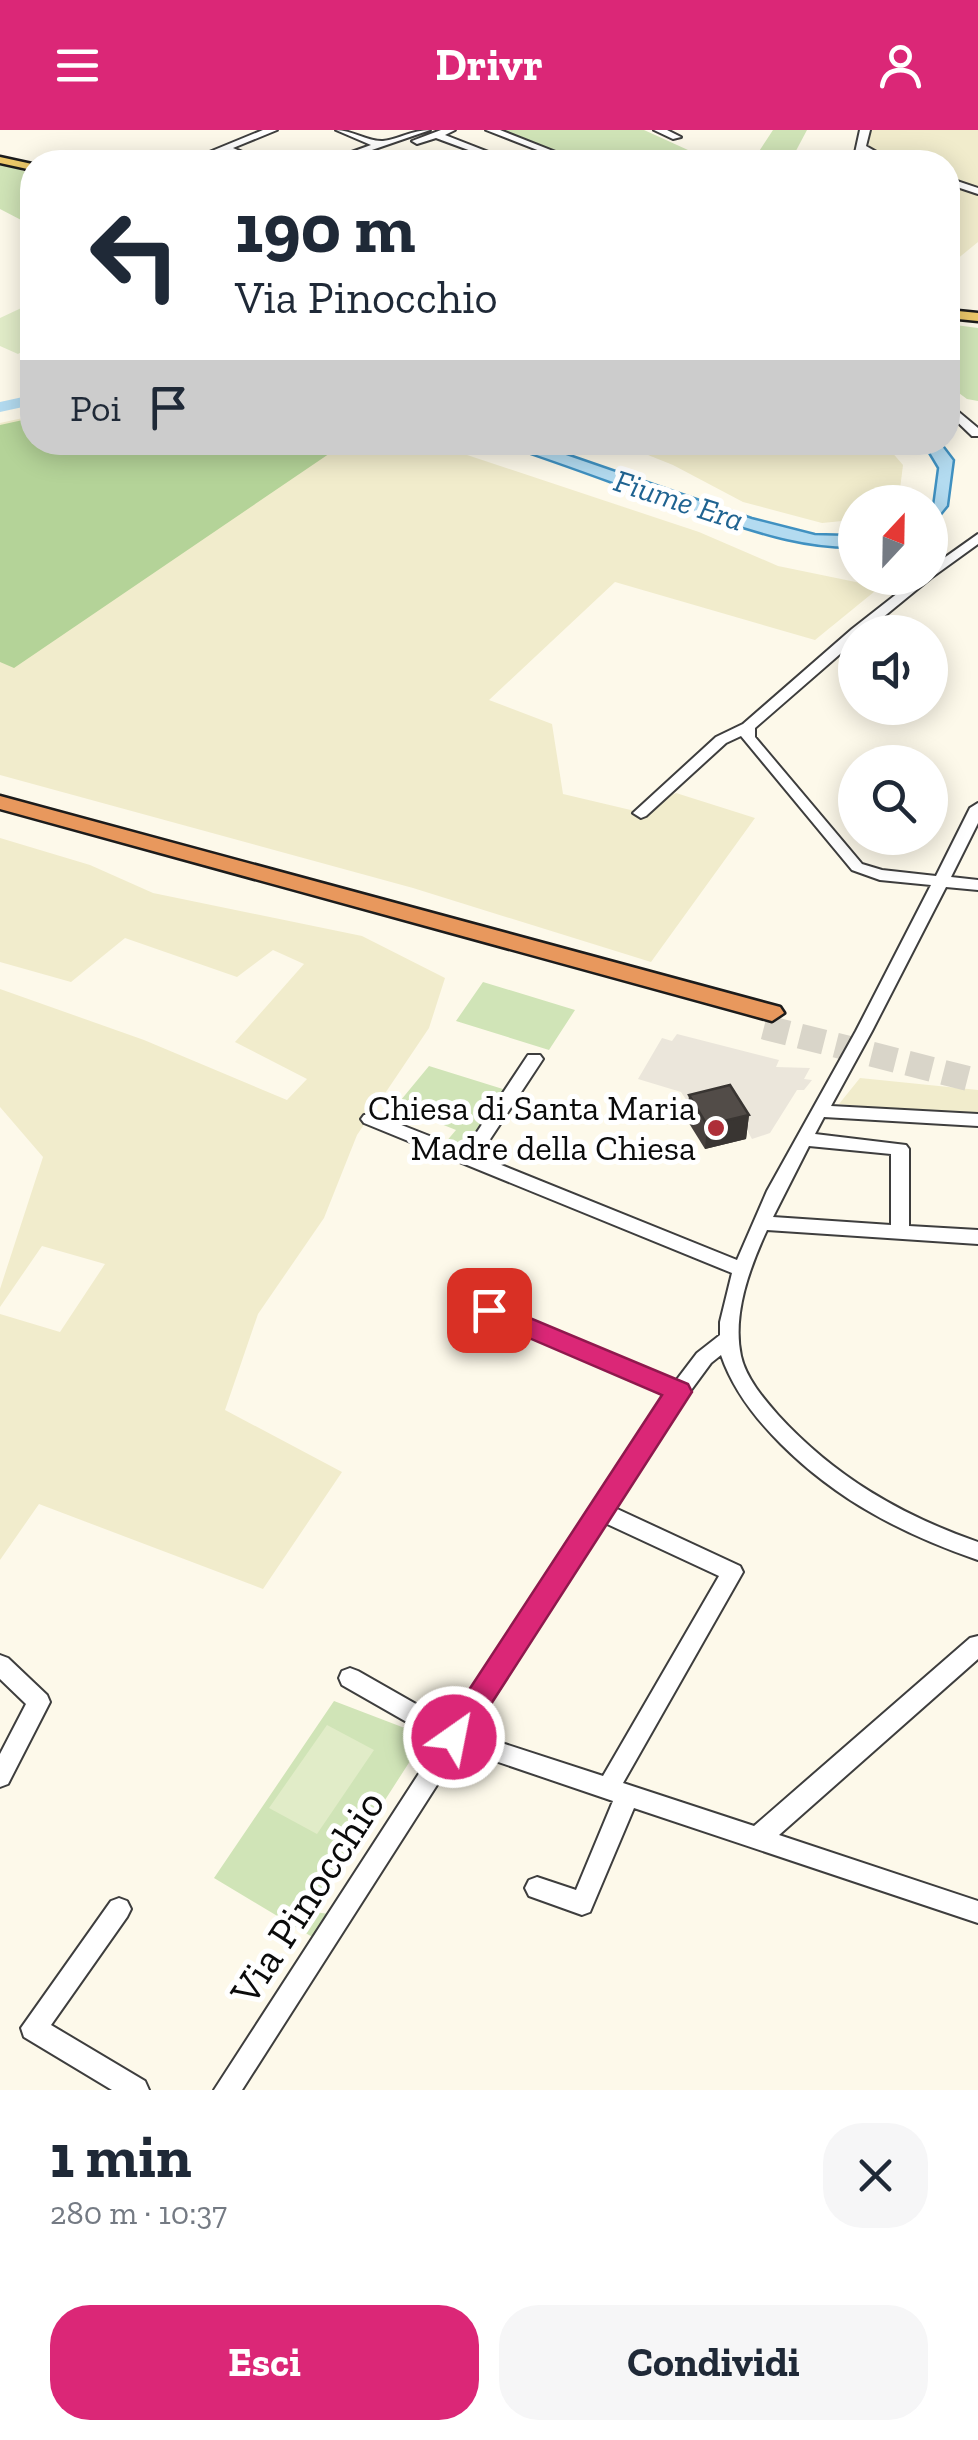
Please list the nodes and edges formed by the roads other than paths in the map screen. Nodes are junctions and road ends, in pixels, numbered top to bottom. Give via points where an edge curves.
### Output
1 (272, 130) edge
2 (340, 130) edge
3 (450, 130) edge
4 (491, 130) edge
5 (659, 130) edge
6 (865, 130) edge
7 (421, 131) edge
8 (438, 132) edge
9 (676, 137) dead end
10 (380, 145) junction
11 (862, 147) junction
12 (226, 148) junction
13 (221, 150) edge
14 (231, 150) edge
15 (365, 150) edge
16 (388, 150) edge
17 (479, 150) edge
18 (544, 150) edge
19 (861, 150) edge
20 (867, 150) edge
21 (978, 538) edge
22 (948, 561) edge
23 (904, 595) edge
24 (879, 615) edge
25 (838, 649) edge
26 (748, 727) junction
27 (0, 802) edge
28 (978, 808) edge
29 (0, 812) edge
30 (641, 814) dead end
31 (941, 880) junction
32 (978, 885) edge
33 (534, 1059) dead end
34 (820, 1110) junction
35 (370, 1119) dead end
36 (978, 1120) edge
37 (804, 1139) junction
38 (468, 1159) junction
39 (762, 1223) junction
40 (900, 1232) junction
41 (978, 1237) edge
42 (744, 1270) junction
43 (489, 1310) dead end
44 (728, 1339) junction
45 (679, 1392) junction
46 (602, 1512) junction
47 (978, 1550) edge
48 (978, 1645) edge
49 (0, 1665) edge
50 (350, 1678) dead end
51 (454, 1737) junction
52 (0, 1777) edge
53 (617, 1793) junction
54 (757, 1839) junction
55 (537, 1888) dead end
56 (120, 1909) dead end
57 (978, 1912) edge
58 (136, 2090) edge
59 (227, 2090) edge

1 - 12 street
2 - 10 street
3 - 8 street
4 - 18 street
5 - 9 street
6 - 11 street
7 - 8 street
7 - 10 street
8 - 16 street
8 - 17 street
10 - 15 street
11 - 19 street
11 - 20 street
12 - 13 street
12 - 14 street
21 - 22 street
23 - 24 street
25 - 26 street
26 - 30 street via 721,740
26 - 31 street via 749,741 850,862 880,874
27 - 29 highway via 768,1020
28 - 31 street
31 - 32 street
31 - 34 street
33 - 38 street
34 - 36 street
34 - 37 street
35 - 38 street
37 - 39 street
37 - 40 street via 900,1149
38 - 42 street
39 - 40 street
39 - 42 street
40 - 41 street
42 - 44 street
43 - 45 street
44 - 45 street, Via Pinocchio
44 - 47 street via 737,1370 761,1409 828,1478 891,1518
45 - 46 street, Via Pinocchio
46 - 51 street, Via Pinocchio
46 - 53 street via 732,1572
48 - 54 street
49 - 52 street via 38,1702
50 - 51 street
51 - 53 street
51 - 59 street, Via Pinocchio
53 - 54 street
53 - 55 street via 582,1904
54 - 57 street
56 - 58 street via 33,2028

